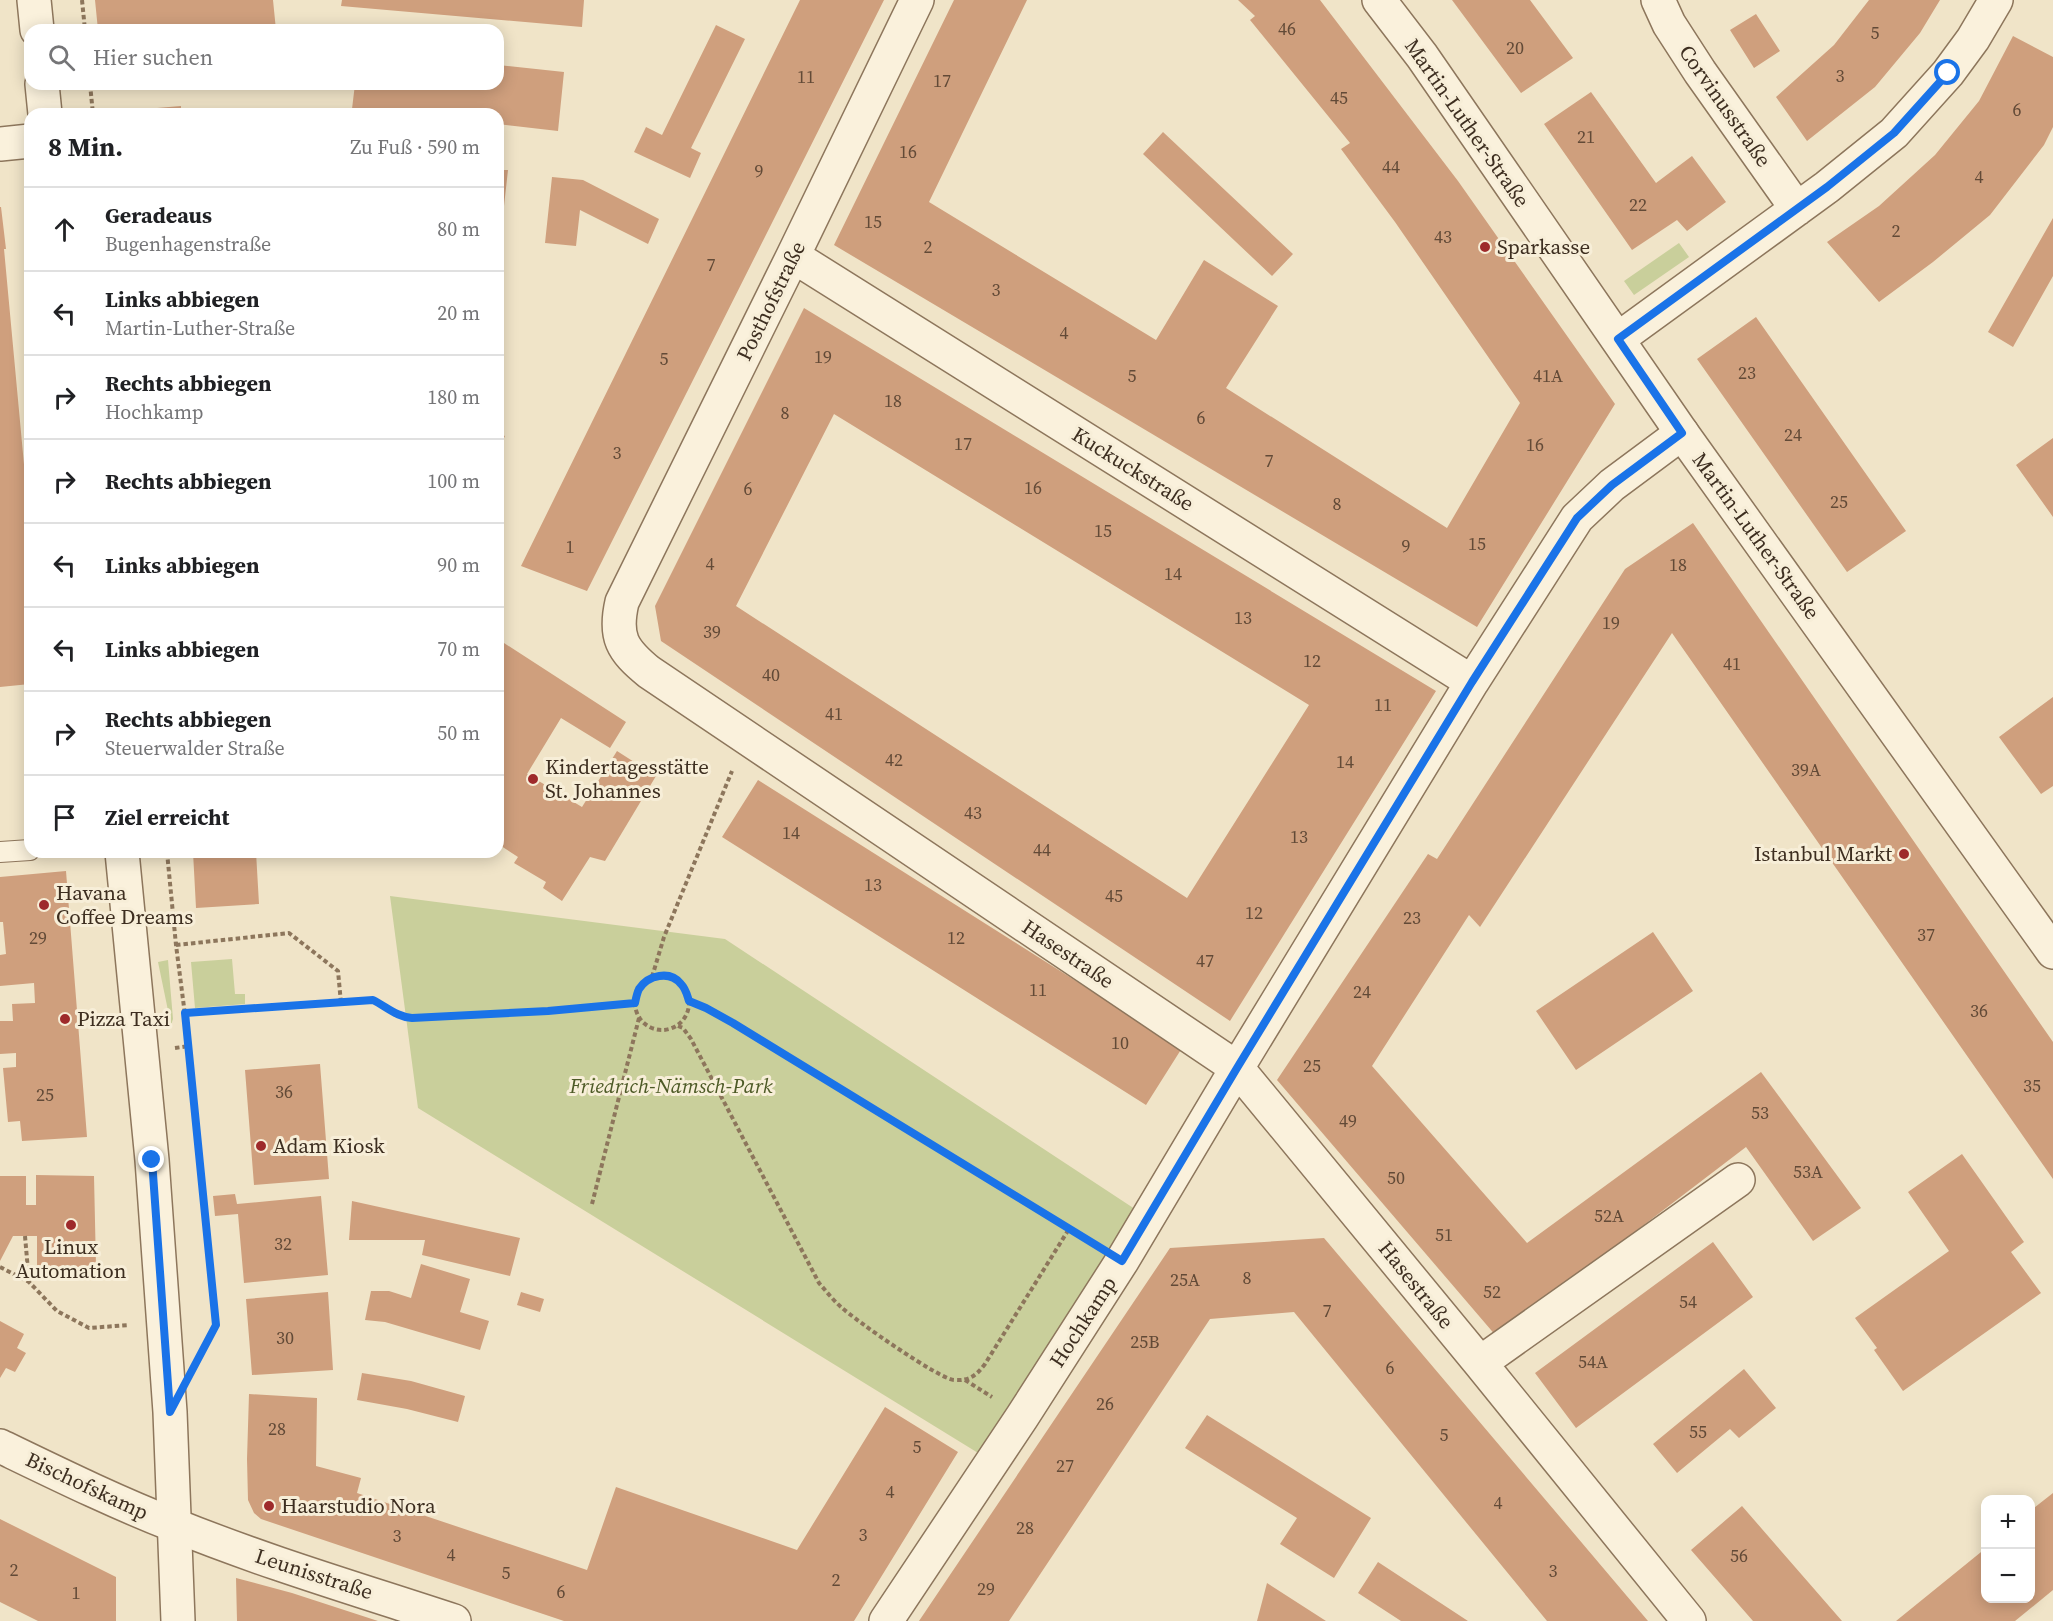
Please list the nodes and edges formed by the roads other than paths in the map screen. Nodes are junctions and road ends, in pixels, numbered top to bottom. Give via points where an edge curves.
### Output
1 (34, 0) edge
2 (917, 0) edge
3 (1379, 0) edge
4 (1658, 0) edge
5 (1996, 0) edge
6 (36, 24) edge
7 (43, 90) edge
8 (44, 108) edge
9 (24, 142) edge
10 (0, 144) edge
11 (1797, 209) junction
12 (794, 256) junction
13 (1618, 339) junction
14 (1682, 433) junction
15 (622, 602) joint
16 (1472, 682) junction
17 (24, 850) edge
18 (0, 852) edge
19 (123, 858) edge
20 (2053, 952) edge
21 (1237, 1068) junction
22 (1738, 1180) dead end
23 (1480, 1363) junction
24 (0, 1446) edge
25 (174, 1526) junction
26 (178, 1621) edge
27 (454, 1621) edge
28 (885, 1621) edge
29 (1689, 1621) edge

1 - 6 street
2 - 12 street, Posthofstraße
3 - 13 street, Martin-Luther-Straße
4 - 11 street, Corvinusstraße via 1700,72
5 - 11 street via 1948,73 1907,119
7 - 8 street
9 - 10 street
11 - 13 street
12 - 15 street, Posthofstraße
12 - 16 street, Kuckuckstraße
13 - 14 street, Martin-Luther-Straße
14 - 16 street, Hochkamp via 1612,485 1577,518
14 - 20 street, Martin-Luther-Straße
15 - 21 street, Hasestraße via 618,618 622,645 649,672
16 - 21 street, Hochkamp
17 - 18 lane
19 - 25 street via 152,1160
21 - 23 street, Hasestraße
21 - 28 street, Hochkamp via 1122,1261
22 - 23 street
23 - 29 street, Hasestraße
24 - 25 street, Bischofskamp
25 - 26 street
25 - 27 street, Leunisstraße

